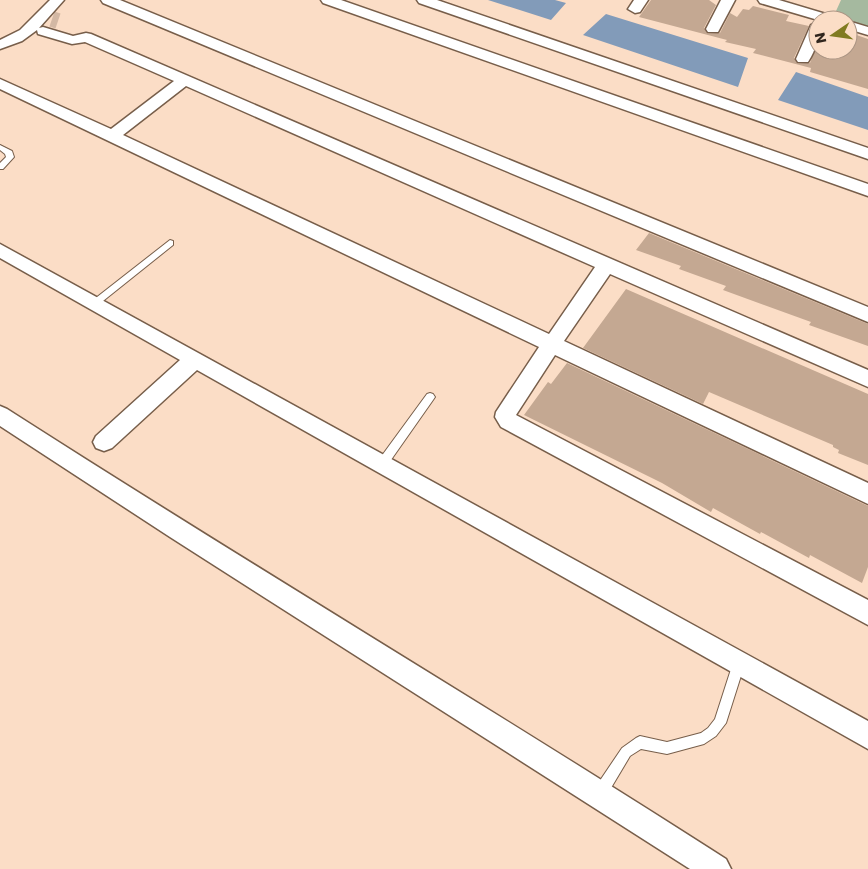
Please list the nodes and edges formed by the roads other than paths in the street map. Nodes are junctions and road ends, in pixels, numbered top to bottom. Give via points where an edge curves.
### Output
1 (58, 0) edge
2 (108, 0) edge
3 (328, 0) edge
4 (424, 0) edge
5 (728, 0) edge
6 (765, 0) edge
7 (808, 13) edge
8 (44, 24) junction
9 (713, 29) dead end
10 (0, 45) edge
11 (808, 49) edge
12 (803, 59) dead end
13 (184, 81) junction
14 (0, 83) edge
15 (112, 136) junction
16 (0, 147) edge
17 (868, 154) edge
18 (0, 167) edge
19 (868, 190) edge
20 (170, 243) dead end
21 (0, 250) edge
22 (606, 265) junction
23 (95, 303) junction
24 (868, 315) edge
25 (553, 345) junction
26 (195, 359) junction
27 (868, 379) edge
28 (430, 397) dead end
29 (0, 415) edge
30 (104, 442) dead end
31 (382, 464) junction
32 (868, 494) edge
33 (868, 613) edge
34 (739, 663) junction
35 (868, 736) edge
36 (600, 793) junction
37 (716, 869) edge

1 - 8 street
2 - 24 street
3 - 19 street
4 - 17 street
5 - 9 street
6 - 7 street
8 - 10 street
8 - 13 street via 72,40 86,38
11 - 12 street
13 - 15 street
13 - 22 street
14 - 15 street
15 - 25 street
16 - 18 lane via 9,152 10,157
20 - 23 lane
21 - 23 street
22 - 25 street
22 - 27 street
23 - 26 street
25 - 32 street
25 - 33 street via 506,412 508,421
26 - 30 street
26 - 31 street
28 - 31 lane
29 - 36 street via 99,481
31 - 34 street
34 - 35 street
34 - 36 lane via 720,723 712,732 704,738 667,748 640,742 626,752
36 - 37 street

